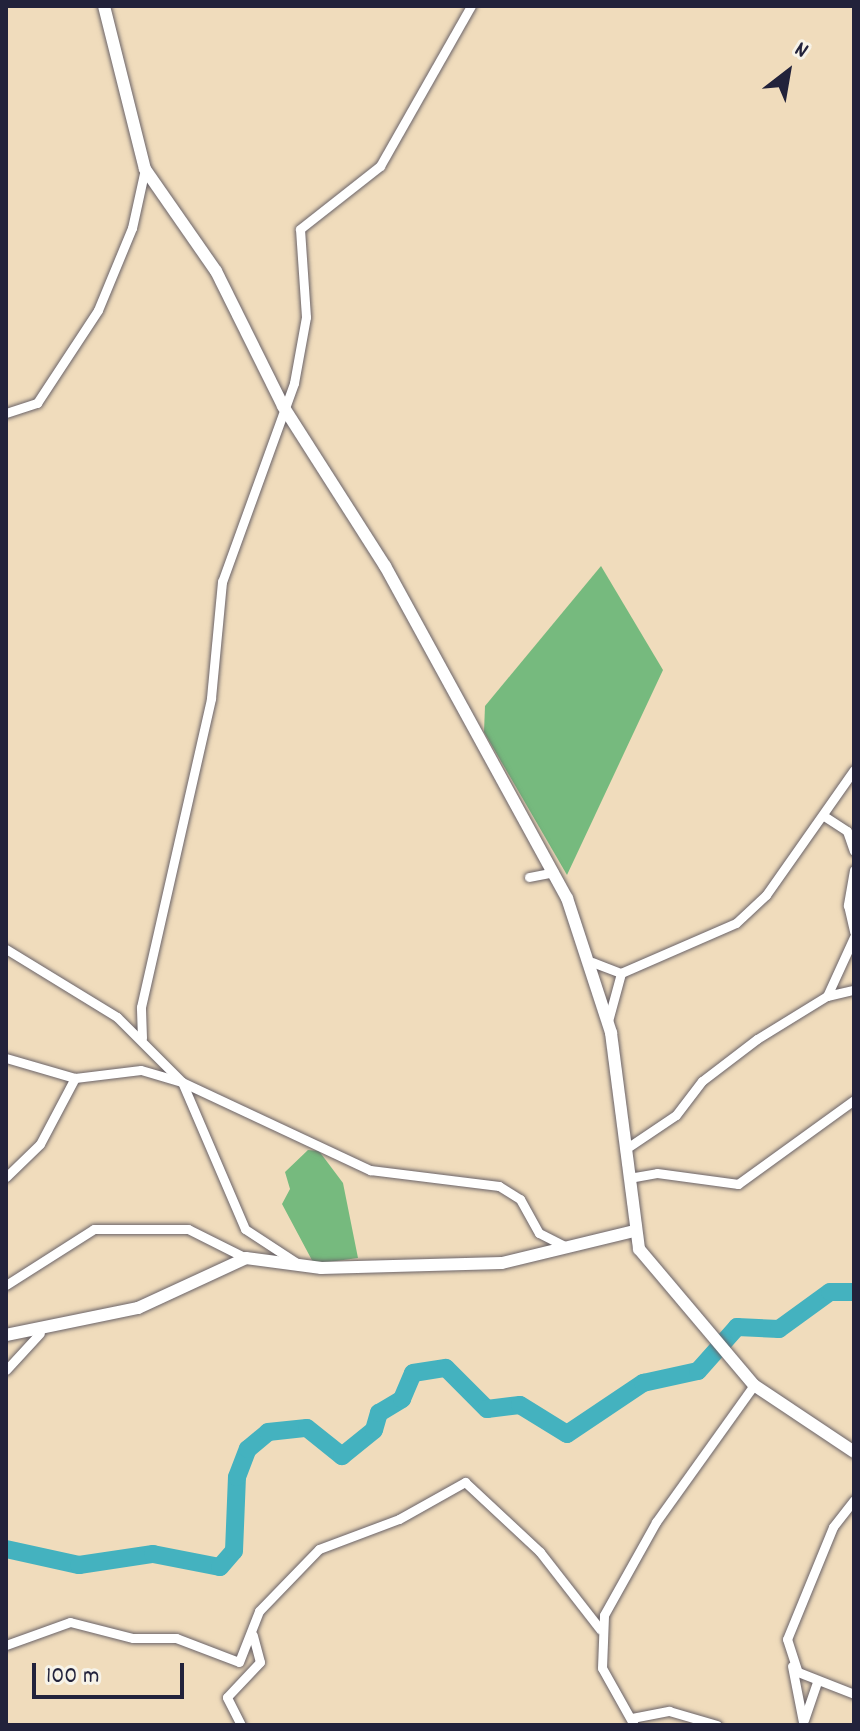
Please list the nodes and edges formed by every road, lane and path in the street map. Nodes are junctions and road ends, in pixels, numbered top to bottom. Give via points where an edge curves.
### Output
1 (104, 6) edge
2 (471, 6) edge
3 (145, 169) junction
4 (283, 406) junction
5 (6, 413) edge
6 (854, 770) edge
7 (824, 816) junction
8 (854, 851) edge
9 (854, 870) edge
10 (554, 872) junction
11 (529, 877) dead end
12 (854, 934) edge
13 (6, 949) edge
14 (592, 962) junction
15 (621, 973) junction
16 (854, 990) edge
17 (827, 996) junction
18 (608, 1021) junction
19 (142, 1038) junction
20 (6, 1058) edge
21 (75, 1078) junction
22 (182, 1082) junction
23 (854, 1100) edge
24 (630, 1146) junction
25 (6, 1177) edge
26 (629, 1178) junction
27 (634, 1231) junction
28 (574, 1249) junction
29 (246, 1258) junction
30 (299, 1264) junction
31 (6, 1285) edge
32 (40, 1333) junction
33 (6, 1335) edge
34 (6, 1370) edge
35 (754, 1385) junction
36 (852, 1446) edge
37 (854, 1500) edge
38 (600, 1629) junction
39 (253, 1635) junction
40 (6, 1645) edge
41 (792, 1666) junction
42 (817, 1682) junction
43 (854, 1694) edge
44 (633, 1722) edge
45 (803, 1723) edge
46 (241, 1725) edge
47 (717, 1725) edge

1 - 3 street
2 - 4 street via 380,166 300,229 306,317
3 - 4 street via 216,271
3 - 5 street via 132,228 98,310 37,403
4 - 10 street via 385,566
4 - 19 street via 222,582 211,698 141,1007
6 - 7 street
7 - 8 street via 847,831
7 - 15 street via 736,923
9 - 12 street via 848,905
10 - 11 street
10 - 14 street
12 - 17 street
13 - 19 street via 84,993
14 - 15 street
14 - 18 street
15 - 18 street
16 - 17 street
17 - 24 street via 717,1068 676,1115
18 - 24 street
19 - 22 street
20 - 21 street
21 - 22 street via 141,1070
21 - 25 street via 40,1144
22 - 28 street via 370,1170 499,1186 520,1199 539,1233
22 - 30 street via 245,1229
23 - 26 street via 738,1184 657,1173
24 - 26 street
26 - 27 street
27 - 28 street
27 - 35 street via 645,1262
28 - 30 street via 502,1263
29 - 30 street
29 - 31 street via 188,1229 94,1229
29 - 32 street via 138,1308
32 - 33 street
32 - 34 street
35 - 36 street
35 - 38 street via 656,1522
37 - 41 street via 833,1527 788,1632
38 - 39 street via 540,1552 465,1482 399,1519 319,1549 259,1611
38 - 44 street via 607,1683
39 - 40 street via 246,1656 230,1662 176,1638 133,1638 70,1622
39 - 46 street via 260,1662 227,1697
41 - 42 street
41 - 45 street
42 - 43 street
42 - 45 street
44 - 47 street via 669,1711

